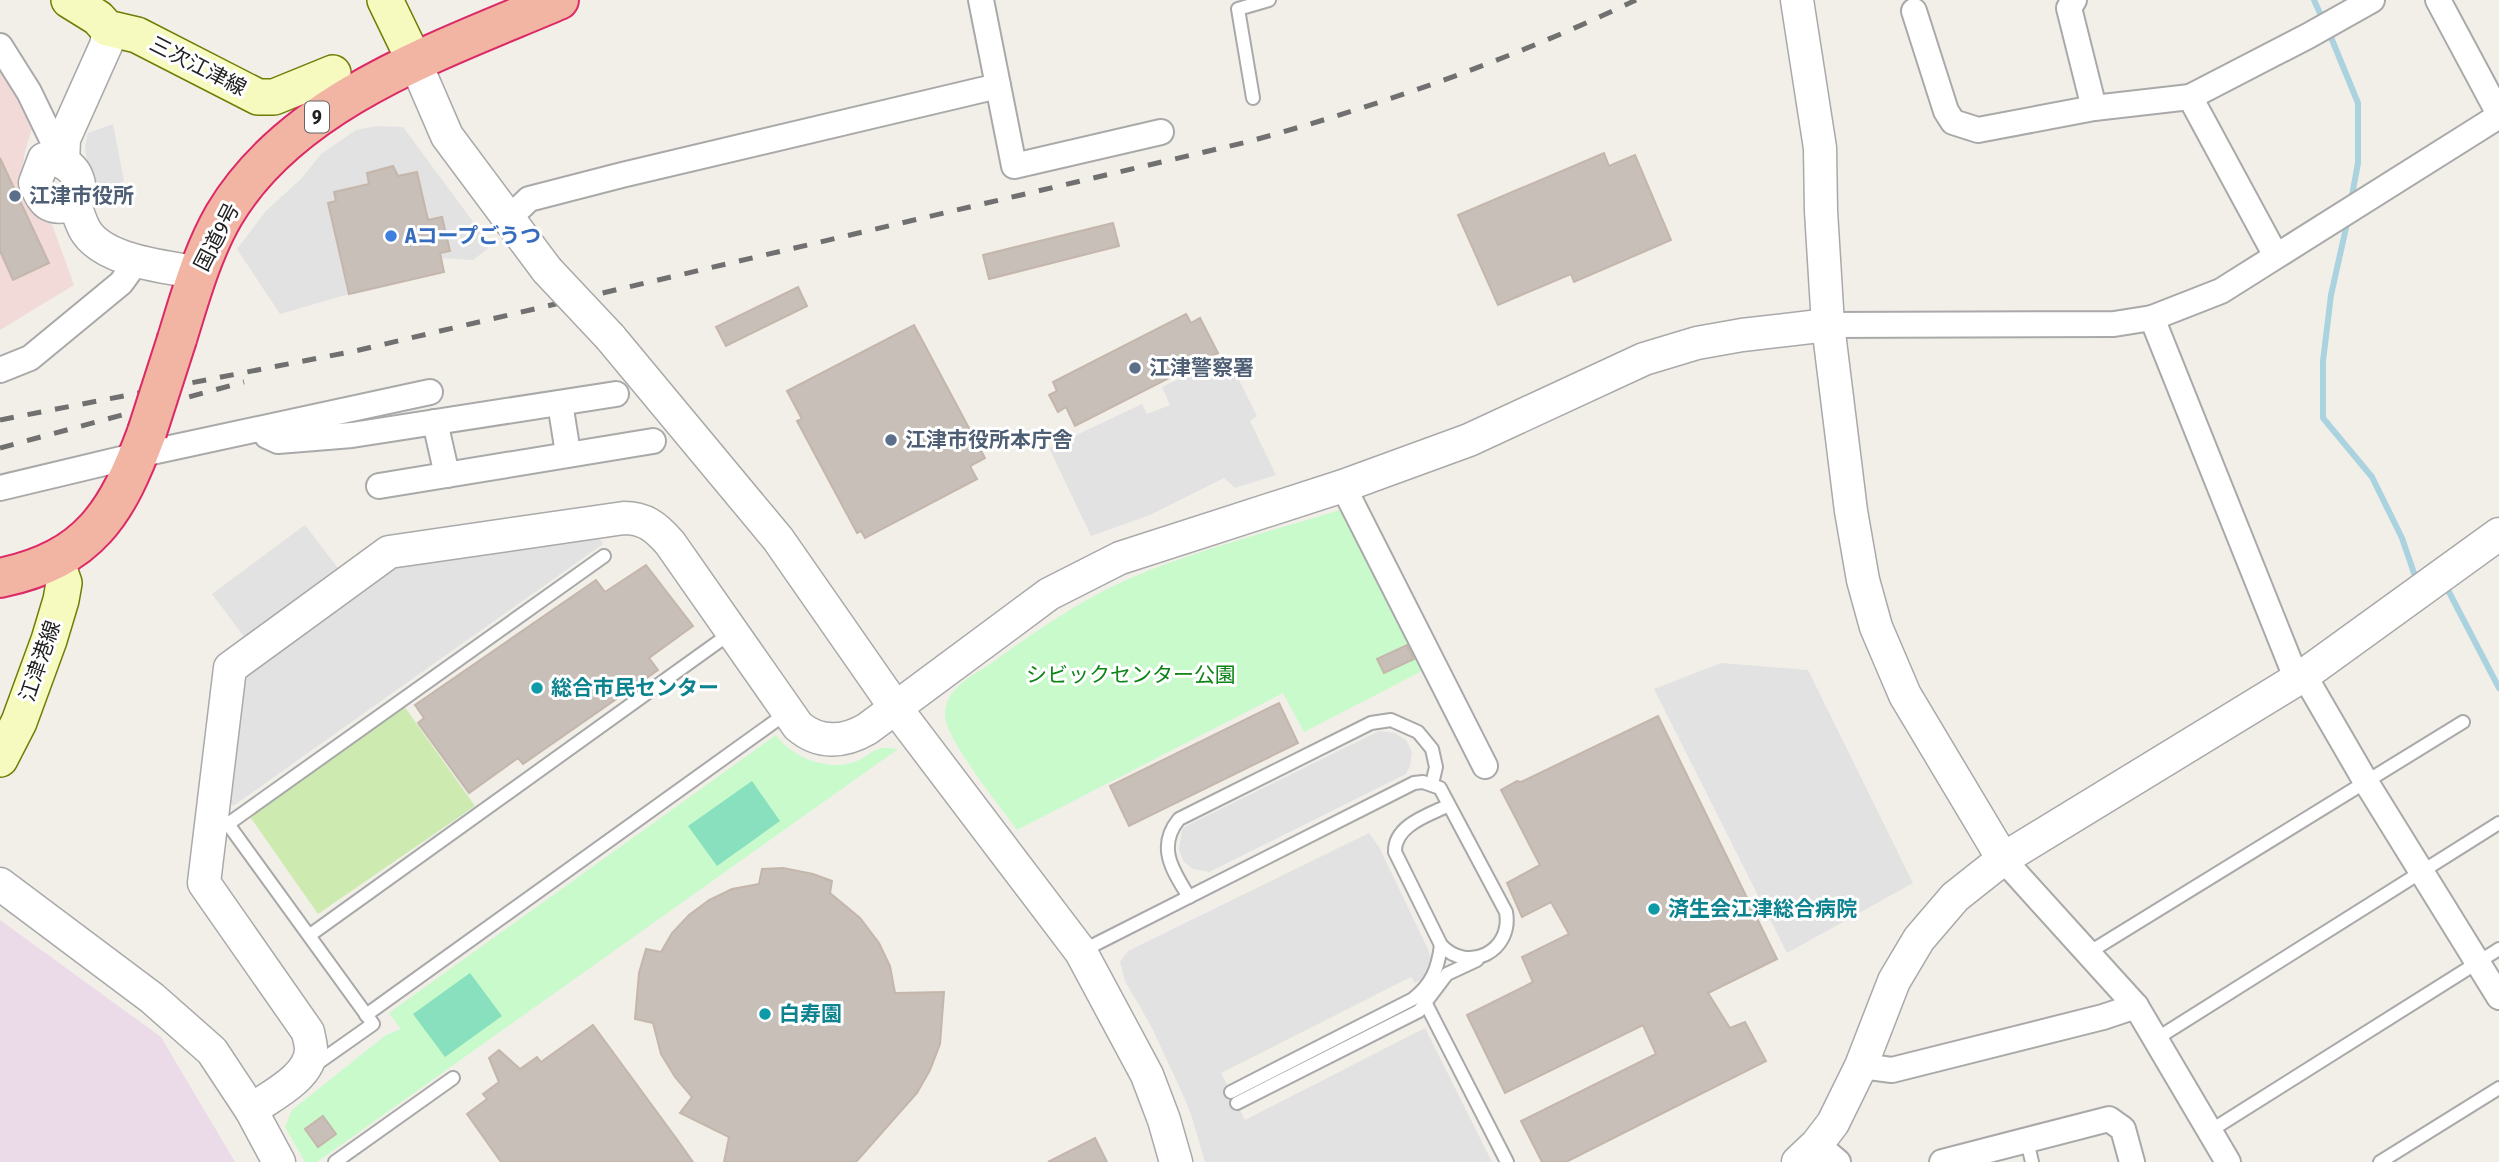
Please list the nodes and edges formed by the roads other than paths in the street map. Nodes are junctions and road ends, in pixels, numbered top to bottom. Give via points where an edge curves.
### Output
1 (69, 0) edge
2 (385, 0) edge
3 (559, 0) edge
4 (981, 0) edge
5 (1269, 0) edge
6 (1797, 0) edge
7 (2074, 0) edge
8 (2372, 0) edge
9 (2438, 0) edge
10 (1914, 11) dead end
11 (107, 28) junction
12 (0, 46) edge
13 (415, 62) junction
14 (333, 73) dead end
15 (998, 86) junction
16 (2190, 97) junction
17 (1253, 98) dead end
18 (2094, 108) junction
19 (2499, 115) edge
20 (1161, 132) dead end
21 (63, 162) junction
22 (509, 219) junction
23 (2276, 256) junction
24 (137, 261) junction
25 (198, 272) junction
26 (2152, 318) junction
27 (1829, 325) junction
28 (0, 370) edge
29 (430, 392) dead end
30 (616, 394) dead end
31 (560, 403) junction
32 (435, 422) junction
33 (257, 431) junction
34 (653, 441) dead end
35 (142, 444) junction
36 (568, 453) junction
37 (447, 475) junction
38 (379, 486) dead end
39 (1343, 486) junction
40 (0, 488) edge
41 (2499, 534) edge
42 (604, 556) dead end
43 (56, 560) junction
44 (0, 578) edge
45 (732, 632) junction
46 (2301, 678) junction
47 (895, 706) junction
48 (788, 711) junction
49 (2463, 722) dead end
50 (0, 759) edge
51 (1485, 766) dead end
52 (2366, 782) junction
53 (1432, 784) junction
54 (1449, 805) junction
55 (2499, 822) edge
56 (2003, 859) junction
57 (2422, 872) junction
58 (0, 884) edge
59 (1189, 897) junction
60 (310, 935) junction
61 (1441, 945) junction
62 (2499, 949) edge
63 (1081, 952) junction
64 (2088, 953) junction
65 (1483, 957) junction
66 (2476, 961) junction
67 (2499, 997) edge
68 (1425, 1002) junction
69 (2136, 1006) junction
70 (366, 1014) junction
71 (2156, 1039) junction
72 (1861, 1066) junction
73 (453, 1078) dead end
74 (293, 1081) junction
75 (2499, 1088) edge
76 (251, 1110) junction
77 (2210, 1131) junction
78 (2030, 1152) edge
79 (1817, 1156) edge
80 (1951, 1161) edge
81 (279, 1162) edge
82 (335, 1162) edge
83 (1176, 1162) edge
84 (1507, 1162) edge
85 (2133, 1162) edge
86 (2228, 1162) edge
87 (2380, 1162) edge

1 - 11 main road, 三次江津線
2 - 13 main road
3 - 13 highway, 国道9号 / 9
4 - 15 street
5 - 17 lane via 1238,9
6 - 27 street via 1820,148
7 - 18 street via 2068,9
8 - 16 street
9 - 19 street
10 - 18 street via 1953,122 1978,130
11 - 14 main road, 三次江津線 via 138,35 258,97 274,97
11 - 21 street via 107,43 64,139
12 - 21 street via 29,92
13 - 22 street via 447,136
13 - 25 highway, 国道9号 / 9 via 314,118 283,143 223,216
15 - 20 street via 1014,166
15 - 22 street via 529,199
16 - 18 street
16 - 23 street
19 - 23 street
21 - 24 street via 76,174 80,186 75,205 86,232 106,250
22 - 47 street, bridge via 547,270 610,337 778,540
23 - 26 street via 2221,291
24 - 25 street
24 - 28 street via 121,282 30,358
25 - 35 highway, 国道9号 / 9, bridge
26 - 27 street via 2114,324
26 - 46 street
27 - 39 street via 1742,335 1644,359 1469,440
27 - 56 street via 1851,511 1877,627 1905,695
29 - 33 street
30 - 31 street
31 - 32 street
31 - 36 street
32 - 33 street via 278,441
32 - 37 street
33 - 35 street
34 - 36 street
35 - 40 street
35 - 43 highway, 国道9号 / 9 via 109,513 81,543
36 - 37 street
37 - 38 street
39 - 47 street via 1120,558 1049,594
39 - 51 street
41 - 46 street
42 - 60 lane via 228,824
43 - 44 highway, 国道9号 / 9
43 - 50 main road, 江津港線 via 64,583 61,600 19,722
45 - 48 street
45 - 60 lane
45 - 74 street via 658,529 636,518 624,518 389,552 230,668 204,883 308,1032 308,1064
46 - 52 street
46 - 56 street
47 - 48 street via 859,734 837,741 806,733
47 - 63 street
48 - 70 lane
49 - 52 lane
52 - 57 street
52 - 64 lane
53 - 54 lane via 1440,788
53 - 59 lane via 1414,783
53 - 59 lane via 1436,767 1432,749 1418,732 1391,720 1371,723 1179,819 1167,842 1174,872
54 - 61 lane via 1406,828 1395,844 1397,858
54 - 65 lane via 1506,912 1502,941
55 - 57 lane
56 - 64 street
56 - 72 street via 1955,897 1919,939 1894,981
57 - 66 street
57 - 71 lane
58 - 76 street via 152,998 212,1051
59 - 63 lane
60 - 70 lane
61 - 65 lane via 1455,956
61 - 68 lane via 1437,971 1413,999 1234,1098 1419,1011
62 - 66 lane
63 - 83 street via 1147,1075
64 - 69 street
65 - 68 lane via 1447,974
66 - 67 street
66 - 77 lane
68 - 84 lane
69 - 71 street
69 - 72 street via 1892,1070
70 - 74 lane via 373,1024
71 - 77 street
72 - 79 street
73 - 82 lane
74 - 76 street
75 - 87 lane
76 - 81 street
77 - 86 street
78 - 80 street
78 - 85 street via 2109,1119 2123,1129

